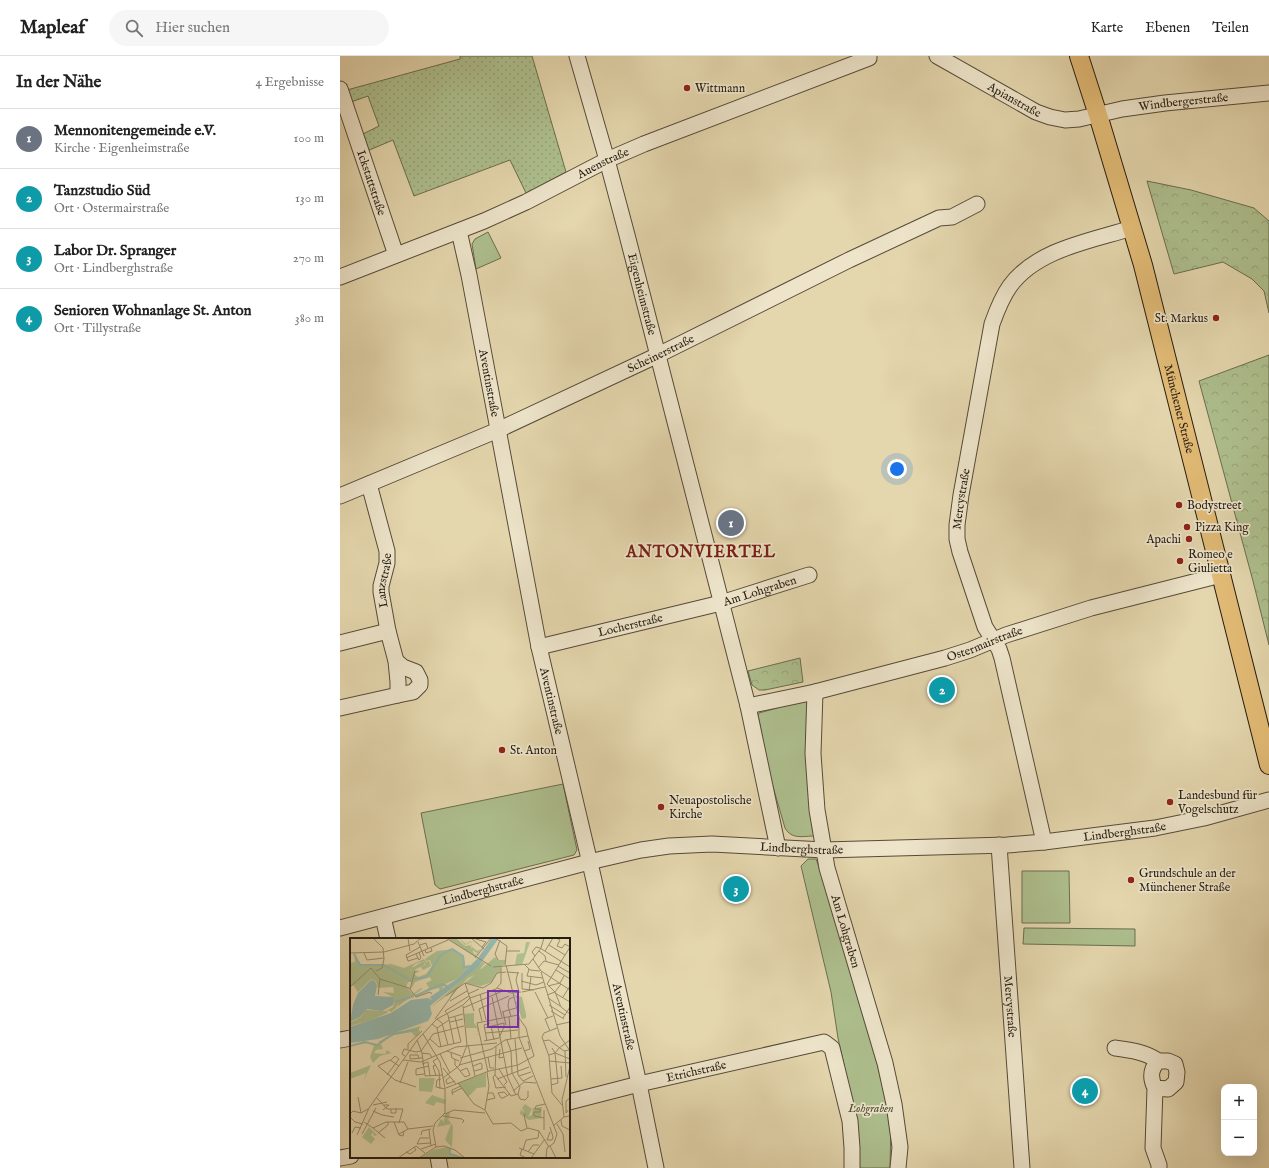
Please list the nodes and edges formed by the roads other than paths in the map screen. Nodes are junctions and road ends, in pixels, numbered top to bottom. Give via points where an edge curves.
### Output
1 (577, 56) edge
2 (870, 56) edge
3 (937, 56) edge
4 (1079, 56) edge
5 (340, 89) edge
6 (1269, 93) edge
7 (1098, 115) junction
8 (607, 160) junction
9 (977, 204) dead end
10 (1132, 228) junction
11 (459, 231) junction
12 (396, 255) junction
13 (340, 277) edge
14 (658, 355) junction
15 (498, 430) junction
16 (369, 484) junction
17 (340, 496) edge
18 (809, 575) dead end
19 (1221, 575) junction
20 (721, 603) junction
21 (388, 631) junction
22 (993, 640) junction
23 (340, 643) edge
24 (539, 647) junction
25 (396, 661) junction
26 (815, 692) junction
27 (398, 695) junction
28 (748, 706) junction
29 (340, 708) edge
30 (1269, 765) edge
31 (1269, 800) edge
32 (1044, 842) junction
33 (999, 845) junction
34 (778, 848) junction
35 (824, 850) junction
36 (589, 862) junction
37 (383, 917) junction
38 (340, 928) edge
39 (388, 938) edge
40 (350, 1038) edge
41 (340, 1040) edge
42 (1115, 1048) dead end
43 (1158, 1061) junction
44 (639, 1084) junction
45 (1155, 1088) junction
46 (570, 1102) edge
47 (350, 1156) edge
48 (340, 1158) edge
49 (438, 1158) edge
50 (440, 1168) edge
51 (656, 1168) edge
52 (852, 1168) edge
53 (898, 1168) edge
54 (1022, 1168) edge
55 (1159, 1168) edge

1 - 8 street, Eigenheimstraße
2 - 8 street, Auenstraße
3 - 7 street, Apianstraße via 1036,112 1065,120
4 - 7 main road, Münchener Straße
5 - 12 street, Ickstattstraße
6 - 7 street, Windbergerstraße via 1165,102
7 - 10 main road, Münchener Straße
8 - 11 street, Auenstraße via 526,202
8 - 14 street, Eigenheimstraße
9 - 14 street, Scheinerstraße via 952,217 939,218 849,260
10 - 19 main road, Münchener Straße
10 - 22 street, Mercystraße via 1064,248 1033,264 1011,284 992,324 962,487 957,538 985,627
11 - 12 street, Auenstraße
11 - 15 street, Aventinstraße
12 - 13 street, Auenstraße
14 - 15 street, Scheinerstraße
14 - 20 street, Eigenheimstraße
15 - 16 street, Scheinerstraße
15 - 24 street, Aventinstraße
16 - 17 street, Scheinerstraße
16 - 21 street, Lanzstraße via 387,551 381,592
18 - 20 street, Am Lohgraben
19 - 22 street, Ostermairstraße via 1091,608
19 - 30 main road, Münchener Straße
20 - 24 street, Locherstraße
20 - 28 street, Am Lohgraben
21 - 23 street
21 - 25 street, Lanzstraße
22 - 26 street, Ostermairstraße via 952,656
22 - 32 street, Mercystraße via 1002,658
24 - 36 street, Aventinstraße
25 - 27 street, Lanzstraße
25 - 27 street via 416,672 420,680 420,685 413,692
26 - 28 street, Ostermairstraße
26 - 35 street, Am Lohgraben via 813,754 817,810
27 - 29 street
28 - 34 street, Am Lohgraben
31 - 32 street, Lindberghstraße via 1155,828
32 - 33 street, Lindberghstraße
33 - 35 street, Lindberghstraße
33 - 54 street, Mercystraße
34 - 35 street, Lindberghstraße
34 - 36 street, Lindberghstraße via 683,845 641,850
35 - 53 street, Am Lohgraben via 827,868 885,1063 900,1147
36 - 37 street, Lindberghstraße
36 - 44 street, Aventinstraße
37 - 38 street, Lindberghstraße
37 - 39 street
40 - 41 street
42 - 43 street via 1139,1052
43 - 45 street via 1154,1066 1151,1080
43 - 45 street via 1174,1064 1177,1072 1176,1082 1168,1089
44 - 46 street, Etrichstraße
44 - 51 street, Aventinstraße
44 - 52 street, Etrichstraße via 824,1042 832,1048 850,1122
45 - 55 street via 1153,1148
47 - 48 street
49 - 50 street

